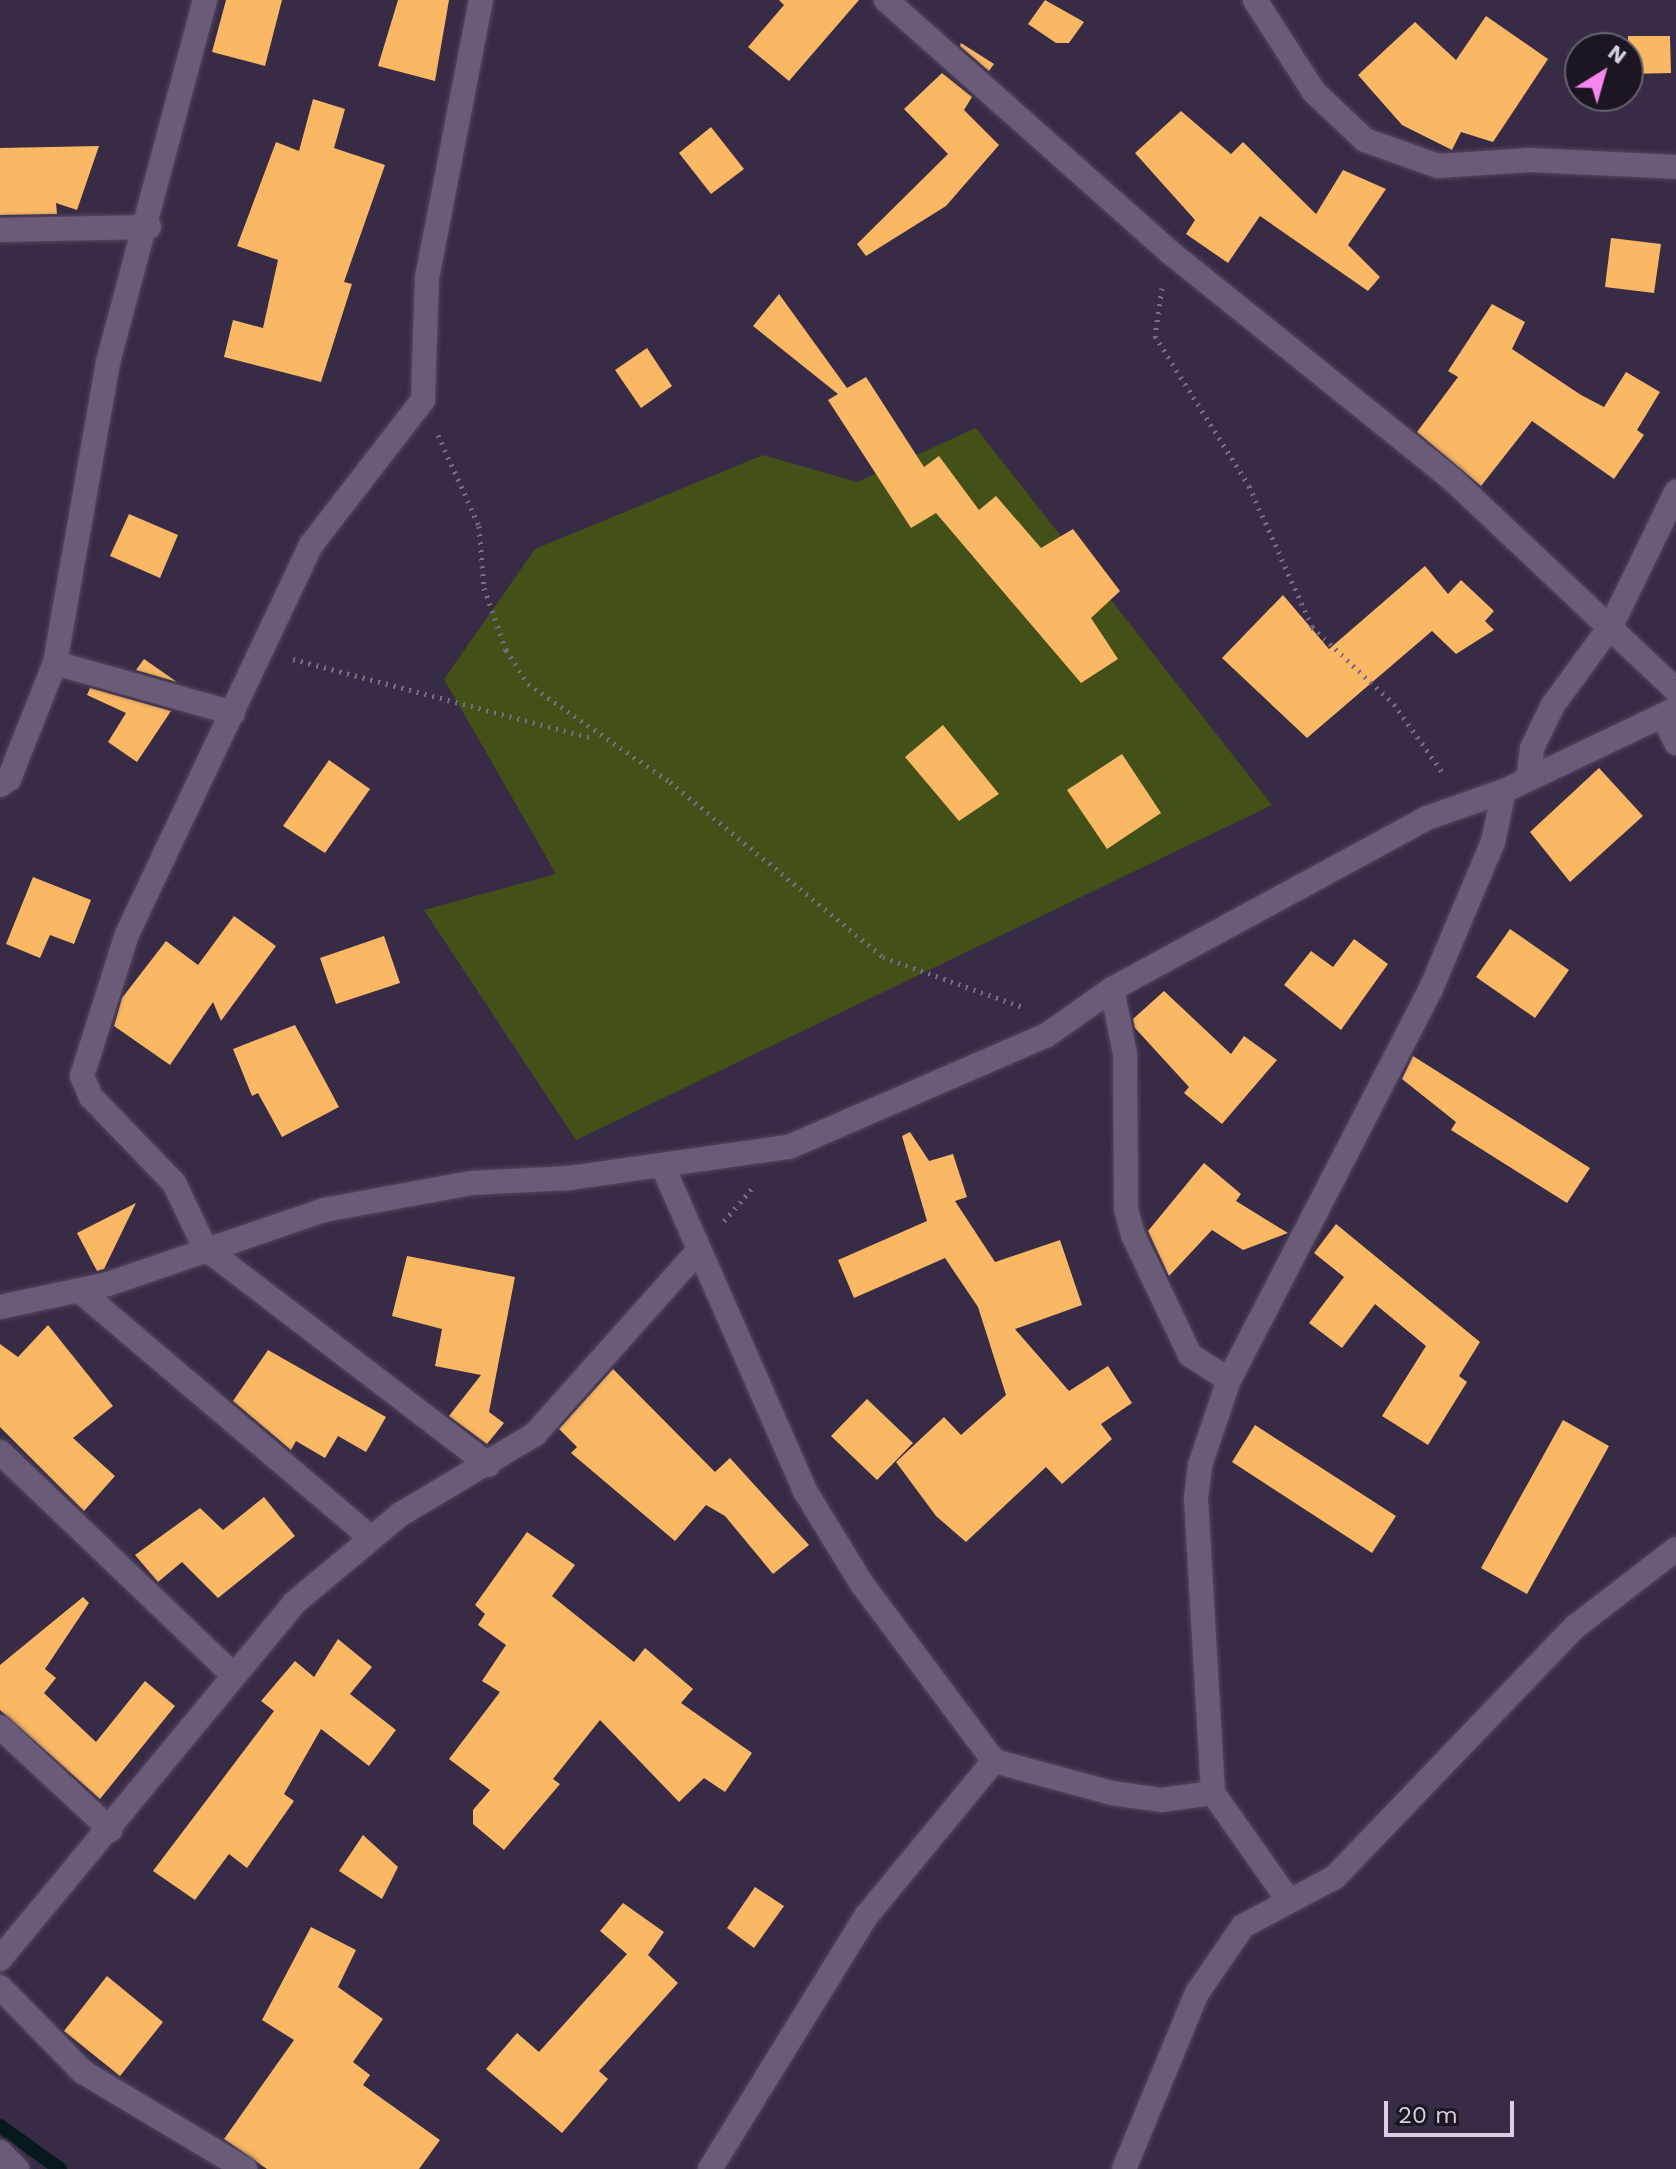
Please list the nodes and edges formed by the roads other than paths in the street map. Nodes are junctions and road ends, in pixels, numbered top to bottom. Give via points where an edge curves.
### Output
1 (205, 0) edge
2 (481, 0) edge
3 (886, 0) edge
4 (1255, 0) edge
5 (1676, 167) edge
6 (149, 227) junction
7 (0, 230) edge
8 (1676, 492) edge
9 (1612, 624) junction
10 (55, 663) junction
11 (1676, 690) edge
12 (1670, 712) edge
13 (233, 713) junction
14 (1676, 743) edge
15 (1528, 778) junction
16 (0, 785) edge
17 (1504, 791) junction
18 (1112, 989) junction
19 (663, 1167) junction
20 (205, 1248) junction
21 (697, 1252) junction
22 (80, 1291) junction
23 (0, 1307) edge
24 (1229, 1380) junction
25 (0, 1452) edge
26 (489, 1465) junction
27 (370, 1537) junction
28 (1676, 1549) edge
29 (232, 1674) junction
30 (0, 1727) edge
31 (994, 1761) junction
32 (1213, 1793) junction
33 (111, 1830) junction
34 (1287, 1898) junction
35 (0, 1959) edge
36 (0, 1987) edge
37 (0, 2152) edge
38 (17, 2169) edge
39 (245, 2169) edge
40 (710, 2169) edge
41 (1124, 2169) edge

1 - 6 street
2 - 13 street via 429,263 423,400 311,545
3 - 9 street via 1171,253 1453,480
4 - 5 street via 1314,92 1365,140 1438,166 1530,160
6 - 7 street
6 - 10 street via 108,362
8 - 9 street
9 - 11 street
9 - 15 street via 1553,705 1532,748
10 - 13 street
10 - 16 street via 9,779
12 - 14 street
12 - 15 street
13 - 20 street via 127,934 82,1076 91,1097 174,1183
15 - 17 street
17 - 18 street via 1463,804
17 - 24 street via 1493,842 1430,991
18 - 19 street via 1047,1035 789,1147
18 - 24 street via 1125,1054 1126,1209 1133,1235 1190,1355
19 - 20 street via 471,1183 324,1210
19 - 21 street
20 - 22 street
20 - 26 street
21 - 26 street via 535,1434
21 - 31 street via 805,1491 896,1632
22 - 23 street
22 - 27 street
24 - 32 street via 1196,1498
25 - 29 street
26 - 27 street
27 - 29 street via 294,1603
28 - 34 street via 1575,1627 1335,1877
29 - 33 street
30 - 33 street
31 - 32 street via 1112,1793 1161,1800
31 - 40 street via 867,1915
32 - 34 street
33 - 35 street
34 - 41 street via 1243,1926 1197,1993
36 - 39 street via 83,2072
37 - 38 street

